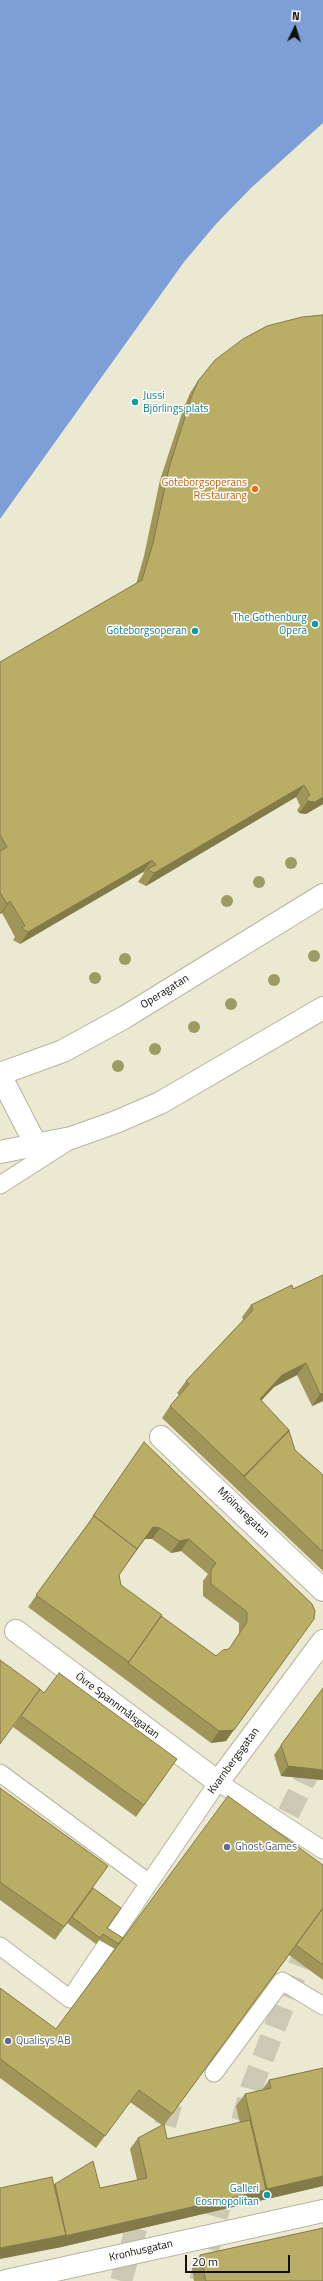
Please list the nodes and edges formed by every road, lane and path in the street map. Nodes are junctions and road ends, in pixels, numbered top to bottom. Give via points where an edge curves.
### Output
1 (323, 895) edge
2 (323, 1008) edge
3 (0, 1074) edge
4 (71, 1138) junction
5 (36, 1145) junction
6 (0, 1152) edge
7 (0, 1185) edge
8 (161, 1437) dead end
9 (323, 1590) edge
10 (16, 1631) dead end
11 (323, 1642) edge
12 (0, 1773) edge
13 (218, 1782) junction
14 (323, 1850) edge
15 (149, 1883) junction
16 (0, 1946) edge
17 (323, 2006) edge
18 (214, 2073) edge
19 (323, 2211) edge
20 (6, 2281) edge

1 - 3 street, Operagatan via 125,1017 63,1051
2 - 4 street via 160,1103
3 - 5 street
4 - 5 street
4 - 7 lane
5 - 6 street
8 - 9 street, Mjölnaregatan
10 - 13 street, Övre Spannmålsgatan
11 - 13 street, Kvarnbergsgatan
12 - 15 lane
13 - 14 lane
13 - 15 lane, Kvarnbergsgatan
15 - 16 lane, Kvarnbergsgatan via 70,1999
17 - 18 lane via 282,1981
19 - 20 street, Kronhusgatan

